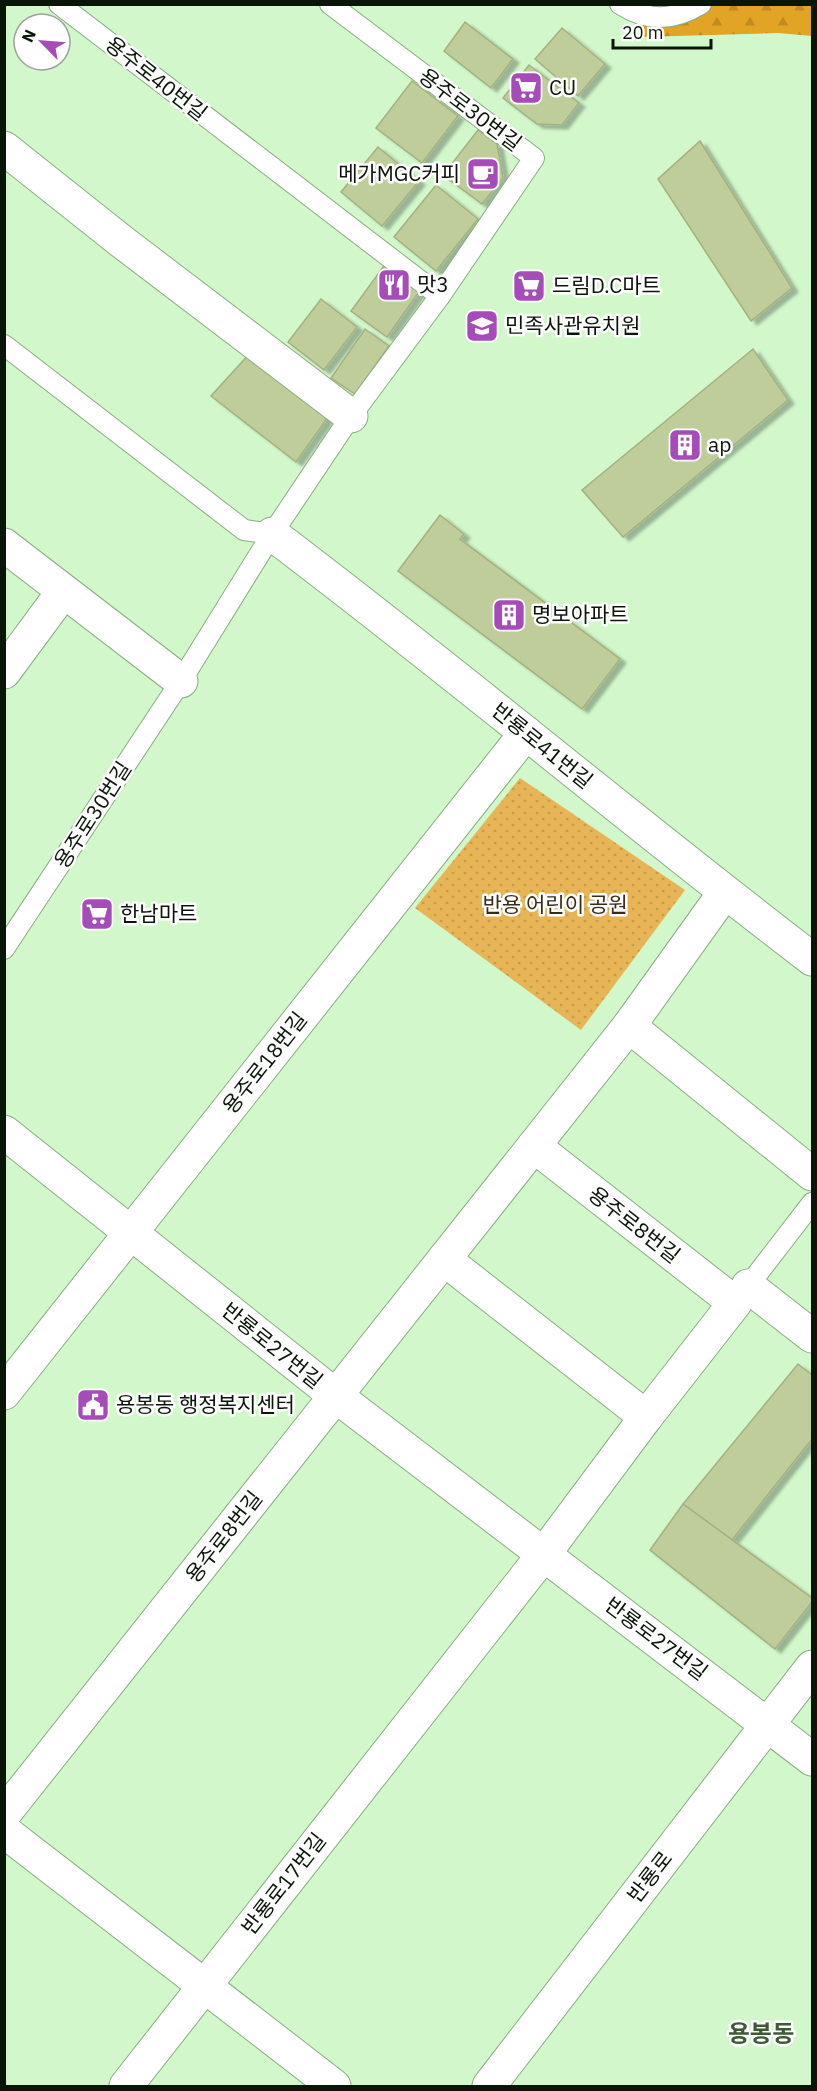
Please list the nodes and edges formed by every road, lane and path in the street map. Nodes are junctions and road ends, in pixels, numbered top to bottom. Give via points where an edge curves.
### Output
1 (59, 4) edge
2 (330, 4) edge
3 (621, 4) edge
4 (701, 4) edge
5 (4, 148) edge
6 (440, 296) junction
7 (4, 345) edge
8 (351, 416) junction
9 (272, 534) junction
10 (4, 544) edge
11 (63, 592) junction
12 (4, 672) edge
13 (181, 681) junction
14 (526, 733) junction
15 (725, 892) junction
16 (4, 949) edge
17 (813, 959) edge
18 (629, 1026) junction
19 (4, 1132) edge
20 (534, 1146) junction
21 (813, 1174) edge
22 (813, 1203) edge
23 (131, 1233) junction
24 (444, 1259) junction
25 (742, 1294) junction
26 (813, 1336) edge
27 (4, 1393) edge
28 (336, 1396) junction
29 (646, 1417) junction
30 (544, 1554) junction
31 (813, 1667) edge
32 (768, 1724) junction
33 (813, 1759) edge
34 (4, 1814) edge
35 (4, 1831) edge
36 (204, 1986) junction
37 (126, 2086) edge
38 (334, 2086) edge
39 (489, 2086) edge

1 - 6 lane, 용주로40번길
2 - 6 lane, 용주로30번길 via 534,158
3 - 4 lane via 648,18 668,17
5 - 8 street
6 - 8 lane, 용주로30번길
7 - 9 lane via 244,530
8 - 9 lane, 용주로30번길
9 - 13 lane, 용주로30번길
9 - 14 street, 반룡로41번길
10 - 11 street
11 - 12 street
11 - 13 street
13 - 16 lane, 용주로30번길
14 - 15 street, 반룡로41번길
14 - 23 street, 용주로18번길
15 - 17 street, 반룡로41번길
15 - 18 street, 용주로8번길
18 - 20 street, 용주로8번길
18 - 21 street
19 - 23 street, 반룡로27번길
20 - 24 street, 용주로8번길
20 - 25 street, 용주로8번길
22 - 25 lane
23 - 27 street, 용주로18번길
23 - 28 street, 반룡로27번길
24 - 28 street, 용주로8번길
24 - 29 street
25 - 26 street, 용주로8번길
25 - 29 street
28 - 30 street, 반룡로27번길
28 - 34 street, 용주로8번길
29 - 30 street
30 - 32 street, 반룡로27번길
30 - 36 street, 반룡로17번길
31 - 32 street, 반룡로
32 - 33 street, 반룡로27번길
32 - 39 street, 반룡로
35 - 36 street
36 - 37 street, 반룡로17번길
36 - 38 street

